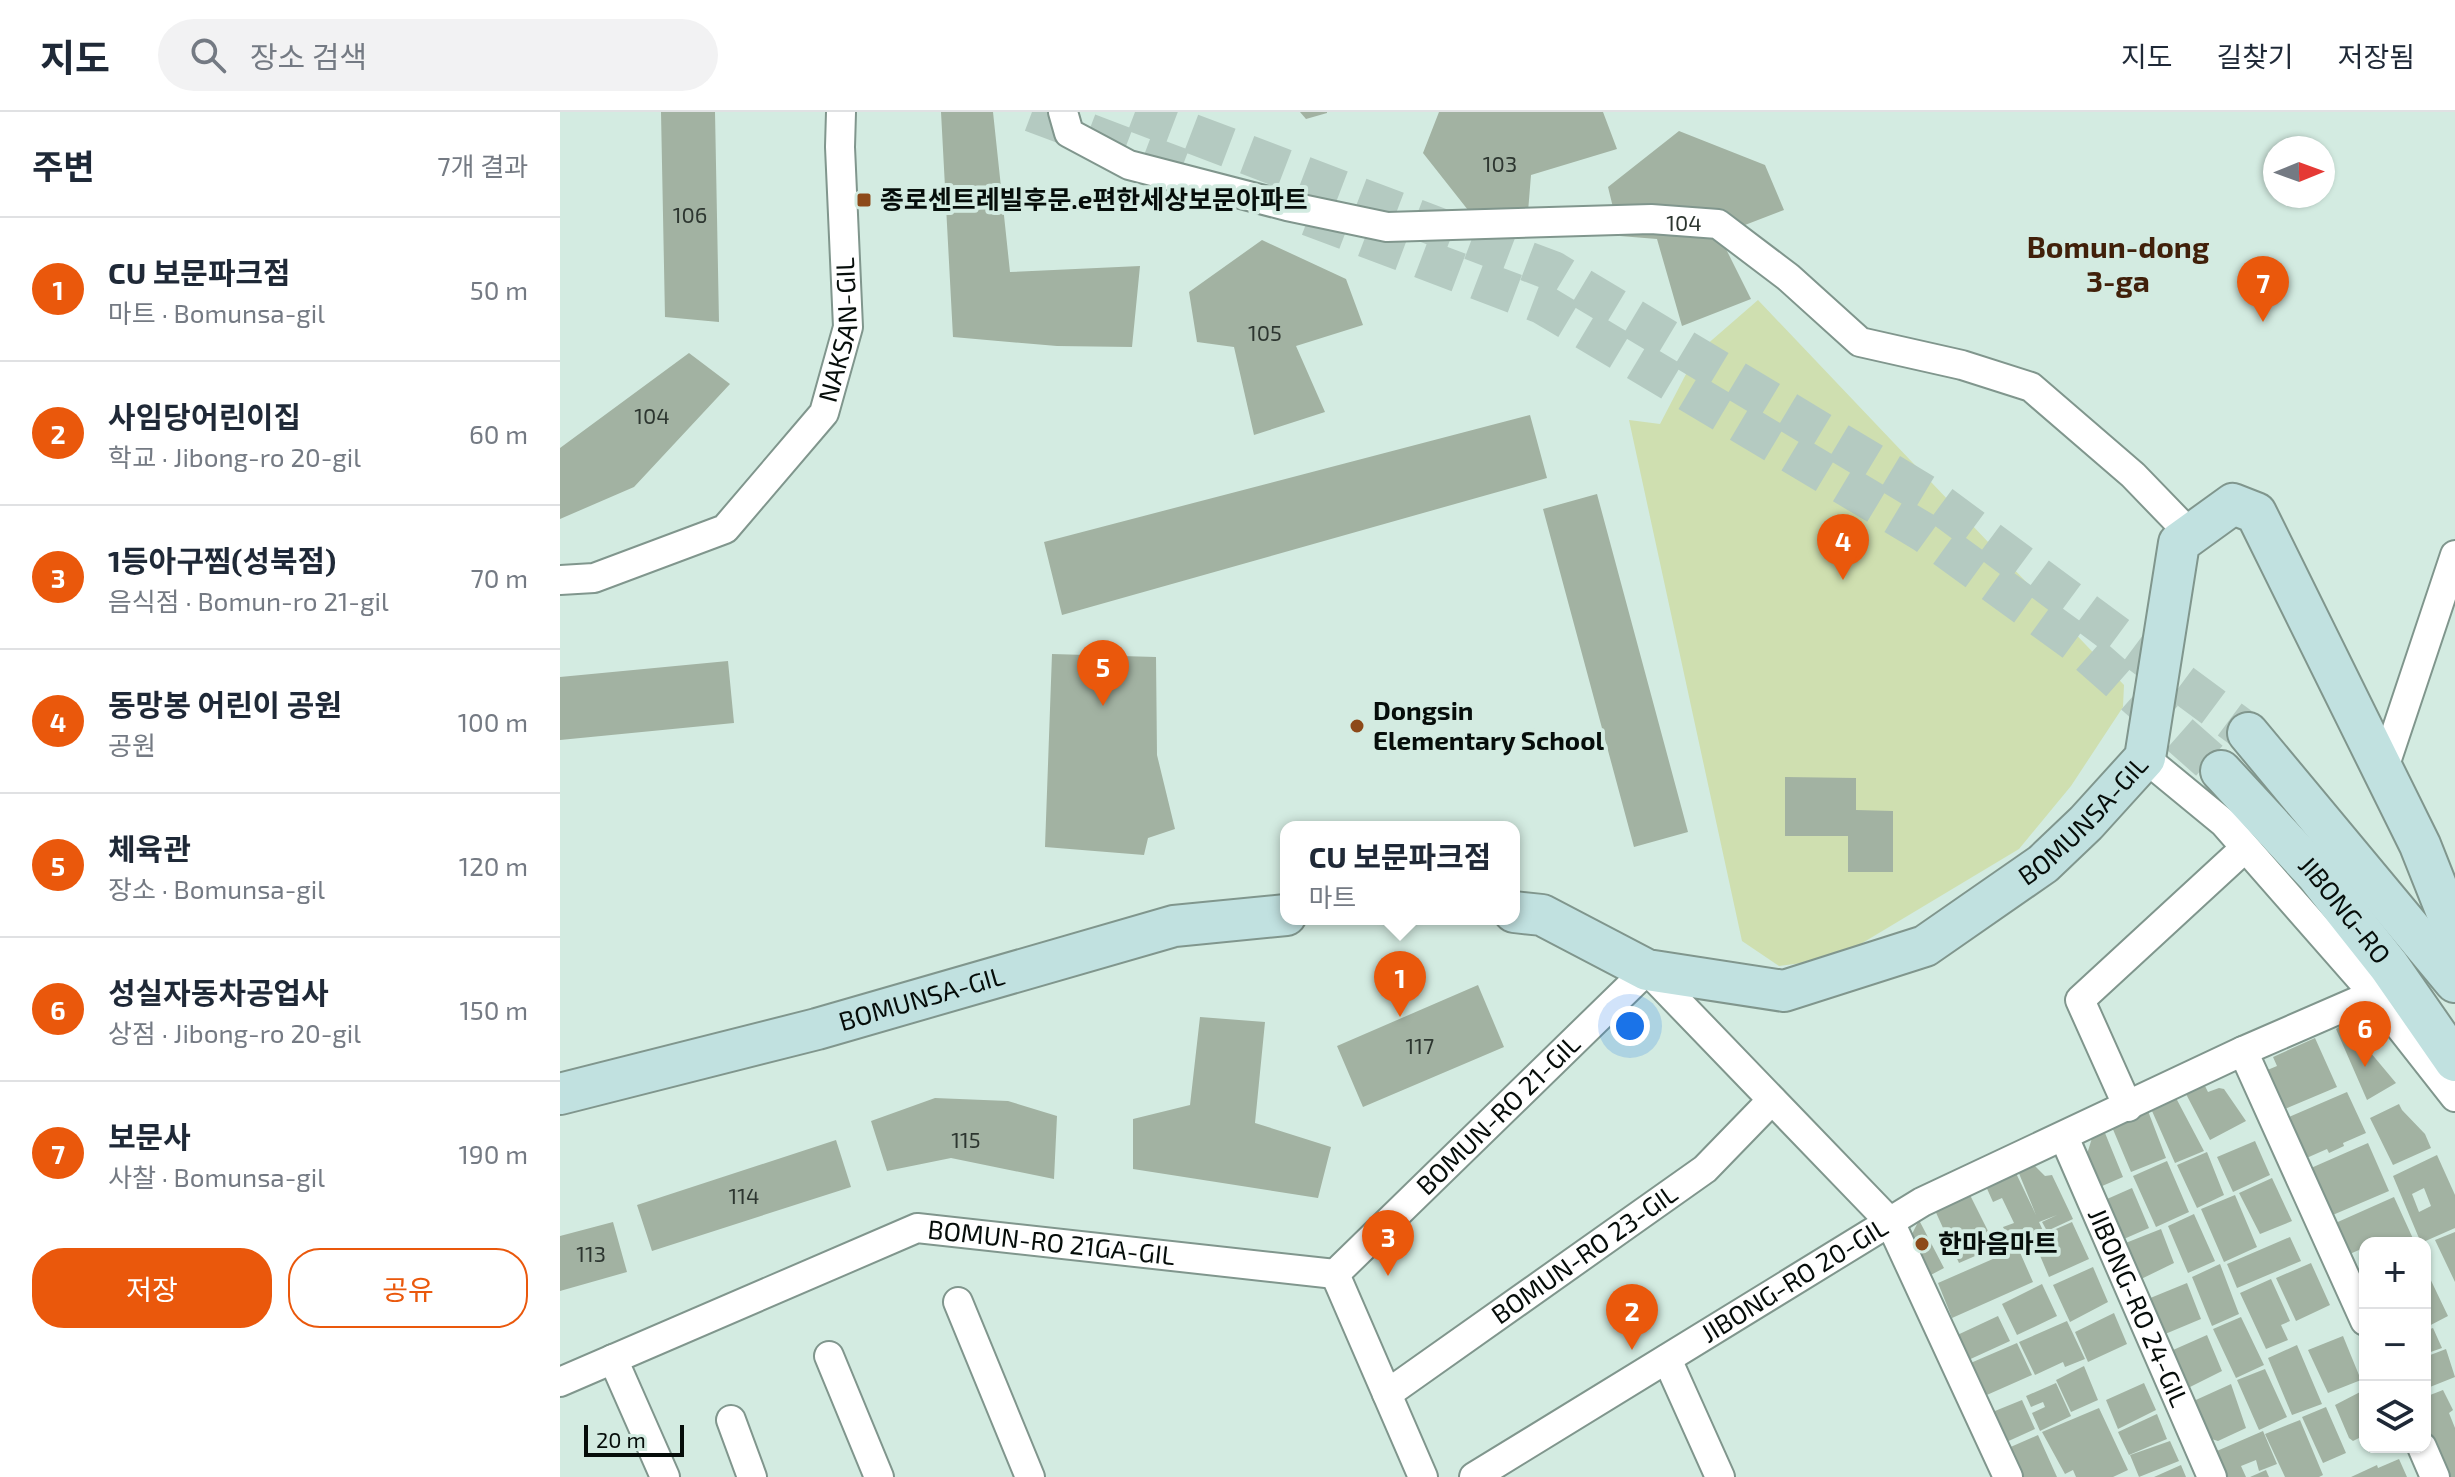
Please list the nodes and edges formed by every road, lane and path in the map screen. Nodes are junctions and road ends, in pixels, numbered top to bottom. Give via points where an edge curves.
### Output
1 (841, 112) edge
2 (1063, 112) edge
3 (2191, 535) junction
4 (2455, 555) edge
5 (560, 580) edge
6 (2248, 733) tunnel mouth
7 (2145, 758) junction
8 (2221, 771) tunnel mouth
9 (2383, 771) junction
10 (2245, 848) junction
11 (1520, 913) edge
12 (1280, 916) edge
13 (2455, 933) edge
14 (1647, 970) junction
15 (2455, 982) edge
16 (2374, 994) junction
17 (2243, 1051) junction
18 (2455, 1061) edge
19 (560, 1094) edge
20 (2455, 1097) edge
21 (1772, 1100) junction
22 (2128, 1107) junction
23 (2064, 1137) junction
24 (1890, 1222) junction
25 (1335, 1274) junction
26 (958, 1302) dead end
27 (2360, 1309) edge
28 (829, 1356) dead end
29 (613, 1359) junction
30 (1667, 1359) junction
31 (560, 1382) edge
32 (1387, 1394) junction
33 (731, 1420) dead end
34 (2425, 1453) edge
35 (665, 1477) edge
36 (752, 1477) edge
37 (879, 1477) edge
38 (1030, 1477) edge
39 (1423, 1477) edge
40 (1474, 1477) edge
41 (1720, 1477) edge
42 (2008, 1477) edge
43 (2212, 1477) edge
44 (2435, 1477) edge

1 - 5 street, NAKSAN-GIL via 848,327 824,413 725,529 594,578
2 - 3 street via 1069,133 1129,165 1387,227 1651,219 1718,224 1860,342 2031,387 2133,475
3 - 7 street, BOMUNSA-GIL via 2179,543
3 - 9 street, BOMUNSA-GIL via 2233,504 2256,513
4 - 9 street
6 - 15 street, JIBONG-RO
7 - 10 street via 2224,823
7 - 14 street, BOMUNSA-GIL via 2043,864 1925,946 1784,991
8 - 18 street, JIBONG-RO via 2317,875
9 - 13 street, BOMUNSA-GIL
10 - 16 street
10 - 22 street via 2080,1000
11 - 14 street, BOMUNSA-GIL via 1542,915
12 - 19 street, BOMUNSA-GIL via 1174,926 817,1029
14 - 21 street
14 - 25 street, BOMUN-RO 21-GIL
16 - 17 street, JIBONG-RO 20-GIL
16 - 20 street
17 - 22 street, JIBONG-RO 20-GIL
17 - 27 street
21 - 24 street
21 - 32 street, BOMUN-RO 23-GIL via 1705,1169
22 - 23 street, JIBONG-RO 20-GIL
23 - 24 street, JIBONG-RO 20-GIL
23 - 43 street, JIBONG-RO 24-GIL
24 - 30 street, JIBONG-RO 20-GIL
24 - 42 street
25 - 29 street, BOMUN-RO 21GA-GIL via 917,1228
25 - 32 street
26 - 38 street
28 - 37 street
29 - 31 street, BOMUN-RO 21GA-GIL
29 - 35 street
30 - 40 street, JIBONG-RO 20-GIL
30 - 41 street
32 - 39 street
33 - 36 street
34 - 44 street

